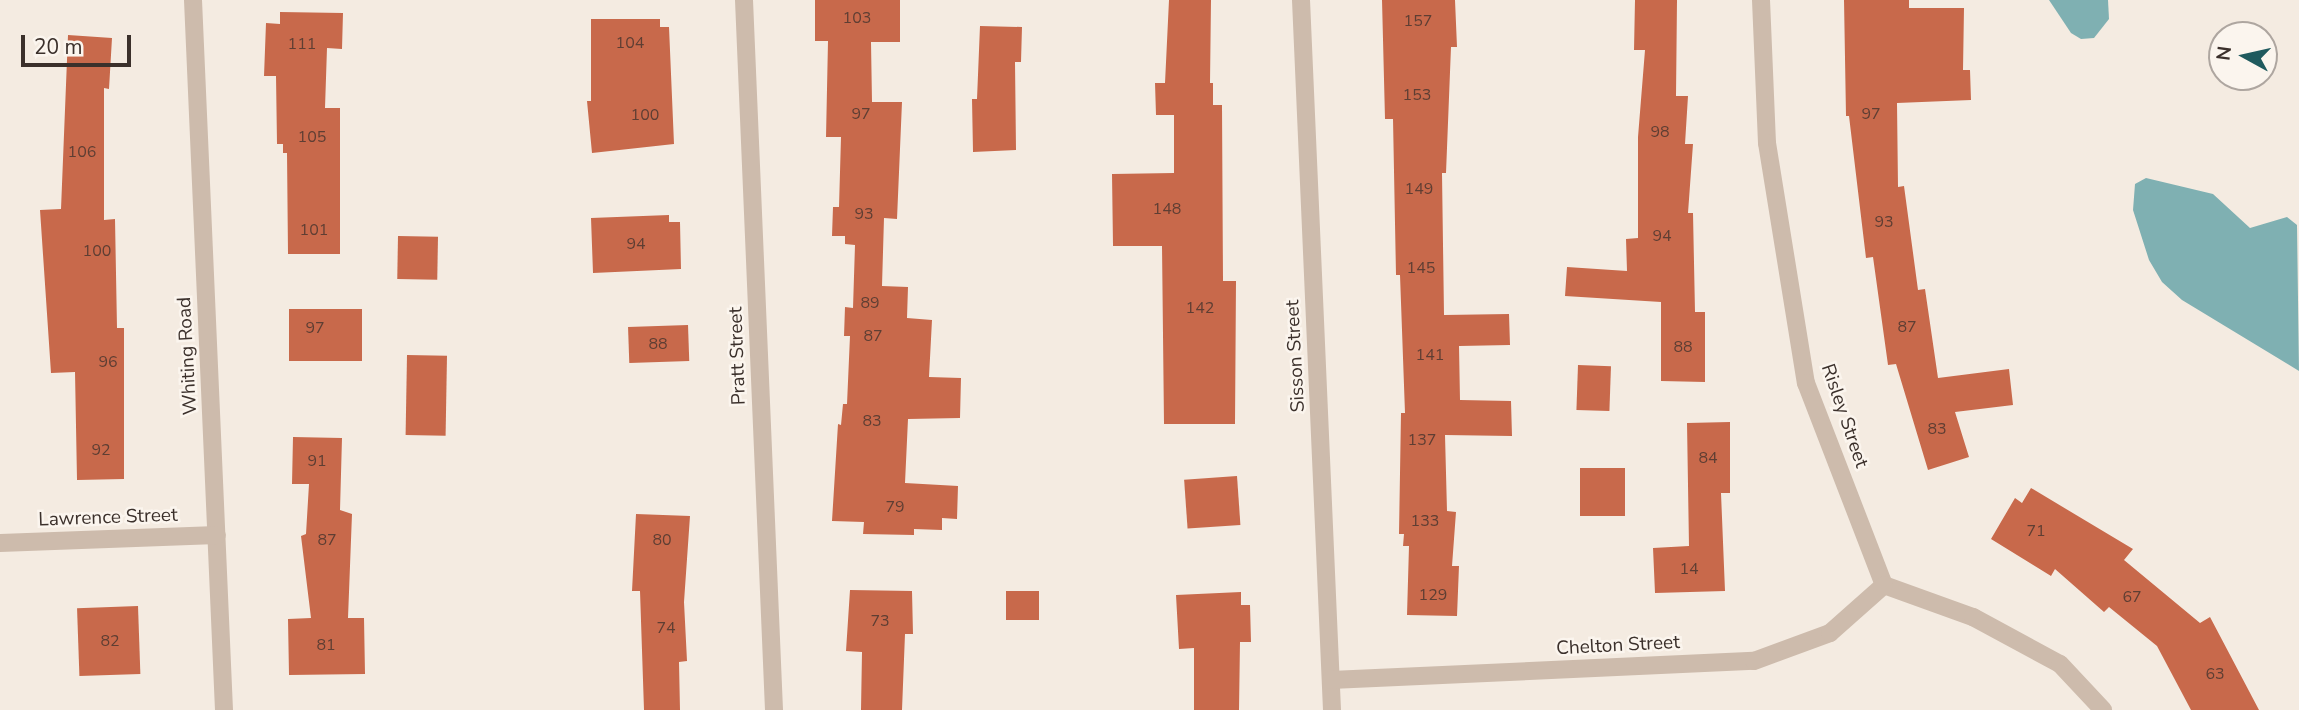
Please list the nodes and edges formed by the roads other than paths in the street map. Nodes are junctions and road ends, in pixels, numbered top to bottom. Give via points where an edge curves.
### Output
1 (193, 0) edge
2 (744, 0) edge
3 (1301, 0) edge
4 (1761, 0) edge
5 (217, 535) junction
6 (0, 542) edge
7 (1884, 585) junction
8 (1331, 680) junction
9 (224, 710) edge
10 (774, 710) edge
11 (1332, 710) edge
12 (2102, 710) edge

1 - 5 street, Whiting Road
2 - 10 street, Pratt Street
3 - 8 street, Sisson Street
4 - 7 street, Risley Street via 1767,143 1806,383
5 - 6 street, Lawrence Street
5 - 9 street, Whiting Road
7 - 8 street, Chelton Street via 1830,633 1754,661
7 - 12 street via 1973,617 2060,664
8 - 11 street, Sisson Street

